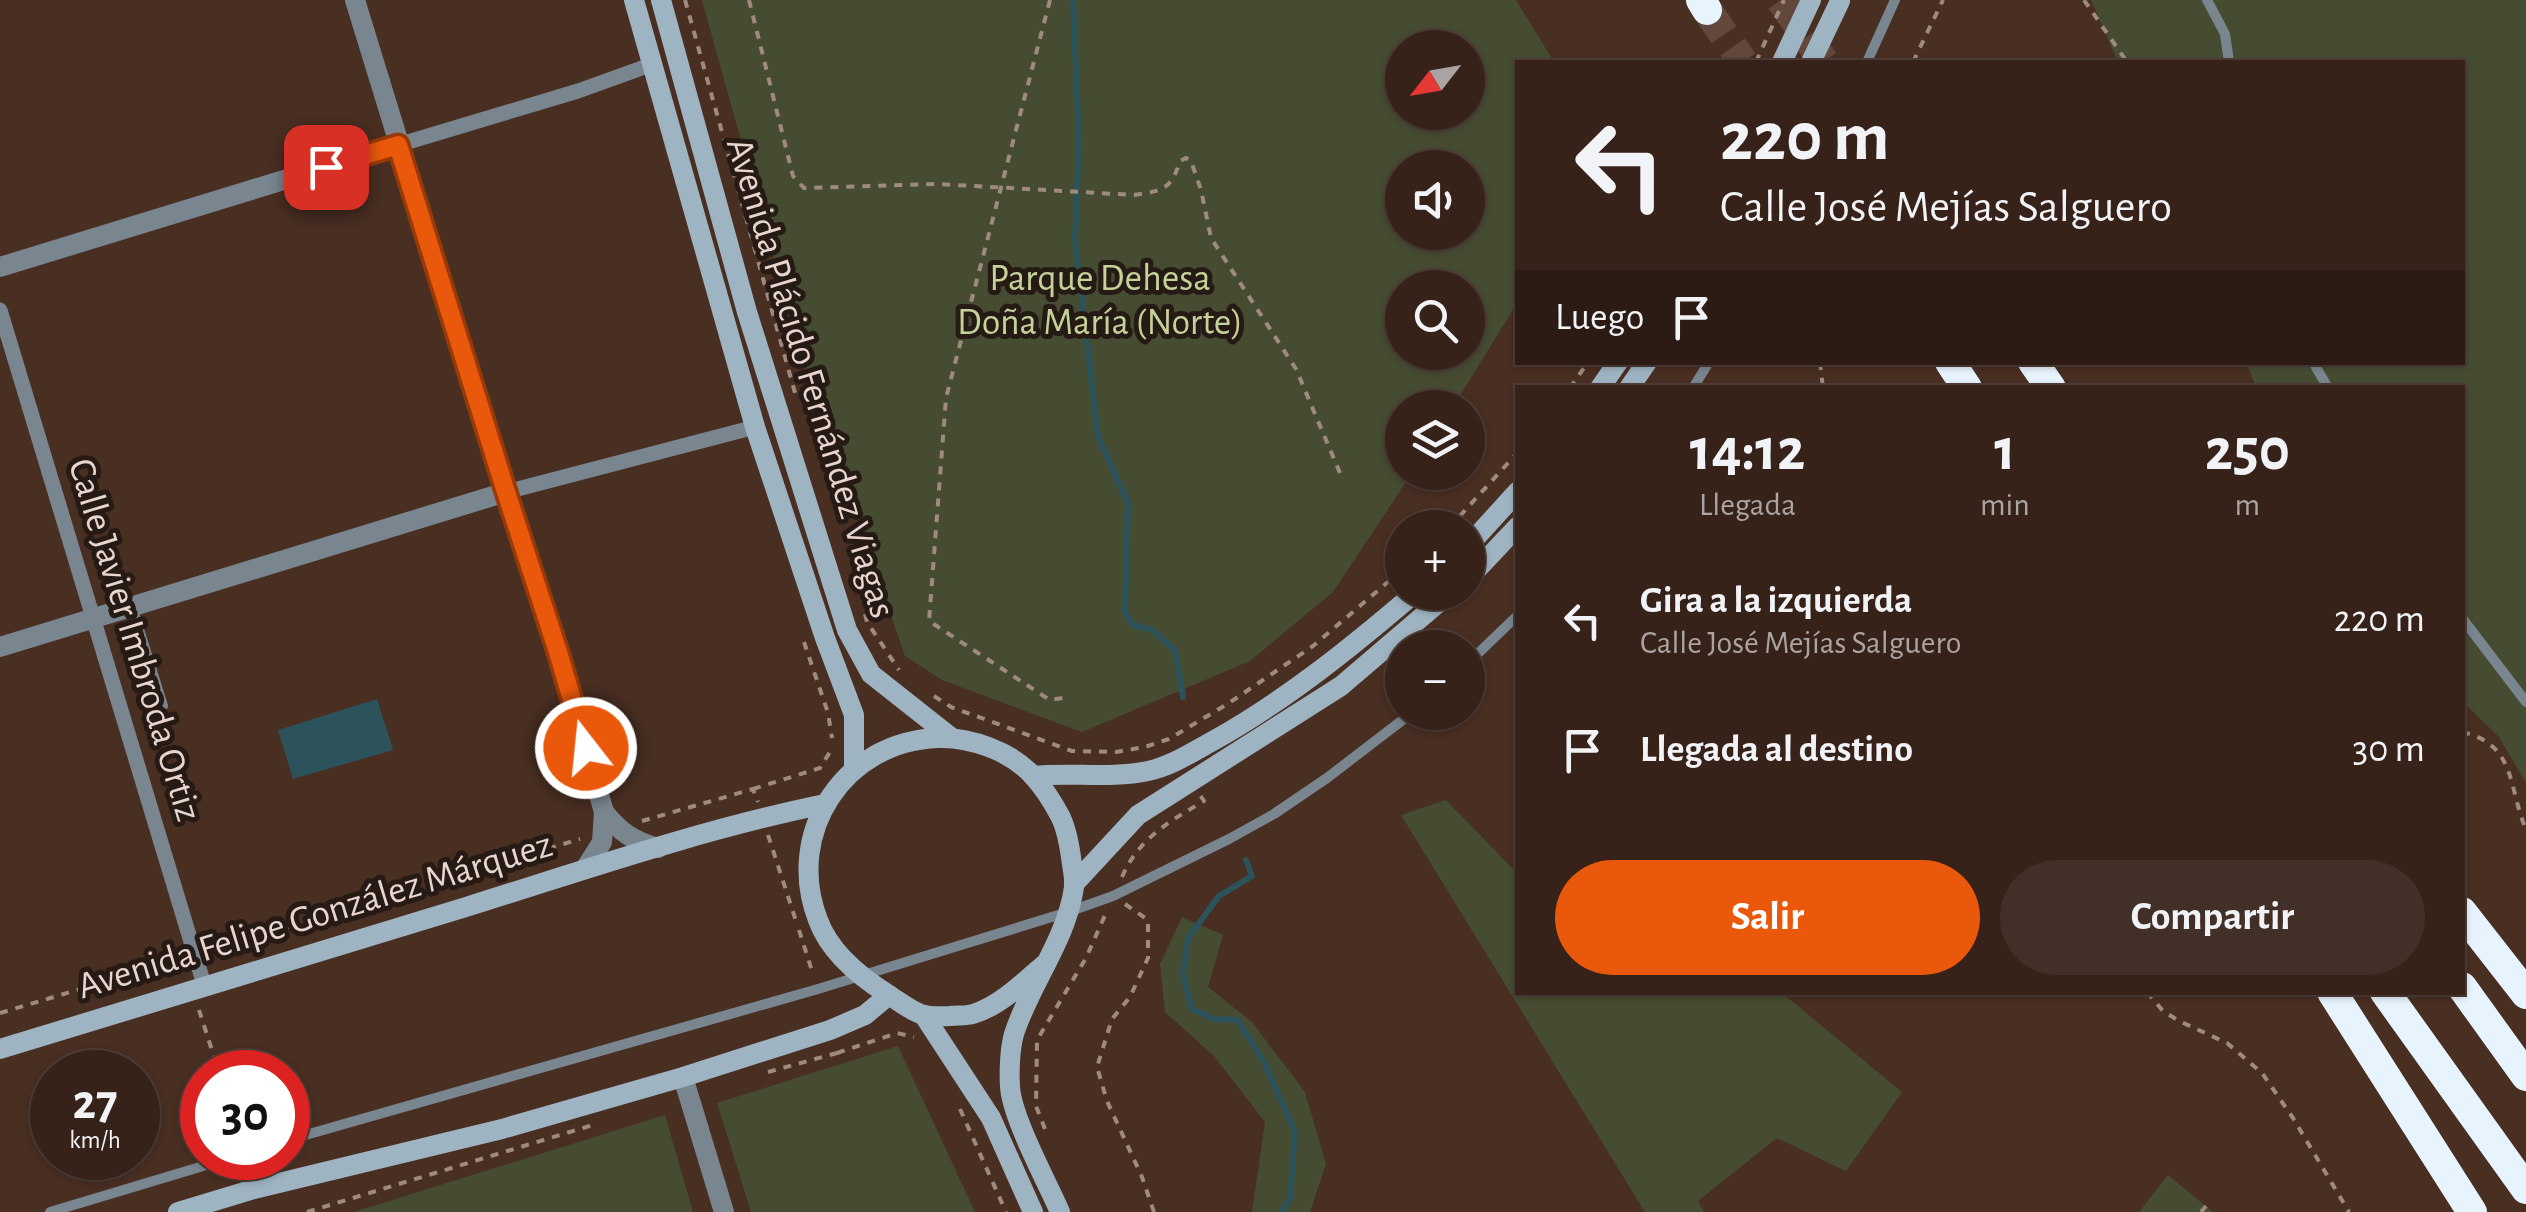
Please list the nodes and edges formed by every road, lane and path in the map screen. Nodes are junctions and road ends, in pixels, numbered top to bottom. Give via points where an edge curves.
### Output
1 (355, 0) edge
2 (634, 0) edge
3 (660, 0) edge
4 (685, 0) edge
5 (748, 0) edge
6 (1050, 0) edge
7 (1784, 0) edge
8 (1811, 0) edge
9 (1895, 0) edge
10 (1943, 0) edge
11 (2084, 0) edge
12 (2207, 0) edge
13 (1841, 1) edge
14 (1757, 60) edge
15 (1783, 60) edge
16 (1812, 60) edge
17 (1868, 60) edge
18 (1914, 60) edge
19 (2126, 60) edge
20 (2229, 60) edge
21 (653, 64) junction
22 (398, 145) junction
23 (1000, 188) junction
24 (0, 267) edge
25 (0, 310) edge
26 (798, 402) dead end
27 (755, 427) junction
28 (1515, 455) edge
29 (1340, 473) dead end
30 (506, 492) junction
31 (1515, 494) edge
32 (1465, 510) edge
33 (1485, 527) edge
34 (1515, 529) edge
35 (1485, 561) edge
36 (1385, 585) edge
37 (861, 604) dead end
38 (132, 607) junction
39 (1394, 610) edge
40 (1431, 610) edge
41 (93, 618) junction
42 (1515, 618) edge
43 (2465, 622) edge
44 (805, 646) dead end
45 (0, 647) edge
46 (1485, 647) edge
47 (902, 675) dead end
48 (934, 696) dead end
49 (1069, 697) dead end
50 (2526, 702) edge
51 (163, 706) dead end
52 (1390, 730) edge
53 (2465, 733) edge
54 (952, 738) junction
55 (854, 768) junction
56 (1033, 776) junction
57 (753, 789) junction
58 (825, 804) junction
59 (763, 819) junction
60 (608, 824) junction
61 (2526, 829) edge
62 (658, 848) junction
63 (586, 870) junction
64 (1074, 884) junction
65 (1113, 896) junction
66 (1068, 912) junction
67 (2465, 916) edge
68 (195, 955) junction
69 (1046, 962) junction
70 (860, 976) junction
71 (205, 988) junction
72 (818, 990) junction
73 (2465, 991) edge
74 (2526, 994) edge
75 (2150, 995) edge
76 (2334, 995) edge
77 (2387, 995) edge
78 (889, 996) junction
79 (0, 1013) edge
80 (925, 1017) junction
81 (830, 1030) junction
82 (922, 1039) dead end
83 (0, 1049) edge
84 (838, 1053) junction
85 (763, 1074) dead end
86 (2526, 1076) edge
87 (683, 1078) junction
88 (959, 1106) dead end
89 (604, 1122) dead end
90 (310, 1134) edge
91 (1050, 1142) dead end
92 (180, 1173) edge
93 (2526, 1189) edge
94 (244, 1202) edge
95 (2206, 1206) dead end
96 (50, 1212) edge
97 (178, 1212) edge
98 (306, 1212) edge
99 (724, 1212) edge
100 (1006, 1212) edge
101 (1033, 1212) edge
102 (1060, 1212) edge
103 (1154, 1212) edge
104 (2201, 1212) edge
105 (2348, 1212) edge
106 (2472, 1212) edge

1 - 22 street
2 - 21 main road, Avenida Plácido Fernández Viagas
3 - 54 main road, Avenida Plácido Fernández Viagas via 747,312 847,630 871,674
4 - 26 path
5 - 23 path via 792,176 804,188
6 - 23 path
7 - 14 path
8 - 15 main road, bridge
9 - 17 lane
10 - 18 path
11 - 19 path
12 - 20 lane via 2225,34
13 - 16 main road, bridge
21 - 22 street
21 - 27 main road, Avenida Plácido Fernández Viagas
22 - 24 street
22 - 30 street
23 - 29 path via 1134,196 1157,192 1174,180 1180,162 1192,161 1212,238 1296,369
23 - 49 path via 946,398 929,621 1050,700
25 - 41 street, Calle Javier Imbroda Ortiz
27 - 30 street
27 - 55 main road, Avenida Plácido Fernández Viagas via 854,716
28 - 32 path
30 - 38 street
30 - 60 street
31 - 33 main road
34 - 35 main road
36 - 48 path via 1313,646 1230,703 1145,748 1072,751
37 - 47 path
38 - 41 street
38 - 51 lane
39 - 56 main road via 1244,724 1180,760 1114,776
40 - 64 main road via 1340,686 1138,815
41 - 45 street
41 - 68 street, Calle Javier Imbroda Ortiz
42 - 46 lane
43 - 50 lane
44 - 57 path via 834,746 820,768
52 - 65 lane via 1274,814
53 - 61 path via 2502,756
54 - 55 main road via 917,739
54 - 56 main road via 987,746
55 - 58 main road
56 - 64 main road via 1061,817
57 - 59 path
57 - 60 path
58 - 59 main road, Avenida Felipe González Márquez
58 - 70 main road via 810,842 808,882 818,921
59 - 62 main road, Avenida Felipe González Márquez
59 - 72 path
60 - 62 street
60 - 63 street
60 - 68 path
62 - 63 main road, Avenida Felipe González Márquez
63 - 71 main road, Avenida Felipe González Márquez
64 - 66 main road
65 - 66 lane
65 - 91 path via 1038,1040 1036,1106
65 - 103 path via 1148,920 1148,958 1112,1019 1097,1067
66 - 69 main road
66 - 70 lane
67 - 74 highway
68 - 71 street, Calle Javier Imbroda Ortiz
68 - 79 path
69 - 80 main road via 1010,994 973,1014
69 - 102 main road via 1013,1036 1010,1089
70 - 72 lane
70 - 78 main road
71 - 83 main road, Avenida Felipe González Márquez
72 - 90 lane
73 - 86 highway
75 - 105 path via 2178,1021 2227,1042 2262,1073
76 - 106 highway
77 - 93 highway
78 - 80 main road
78 - 81 main road
80 - 101 main road via 991,1118
81 - 84 path
81 - 87 main road
82 - 84 path via 897,1034
84 - 85 path
87 - 94 main road
87 - 99 street
88 - 100 path
89 - 98 path
92 - 96 lane
94 - 97 main road
95 - 104 path

